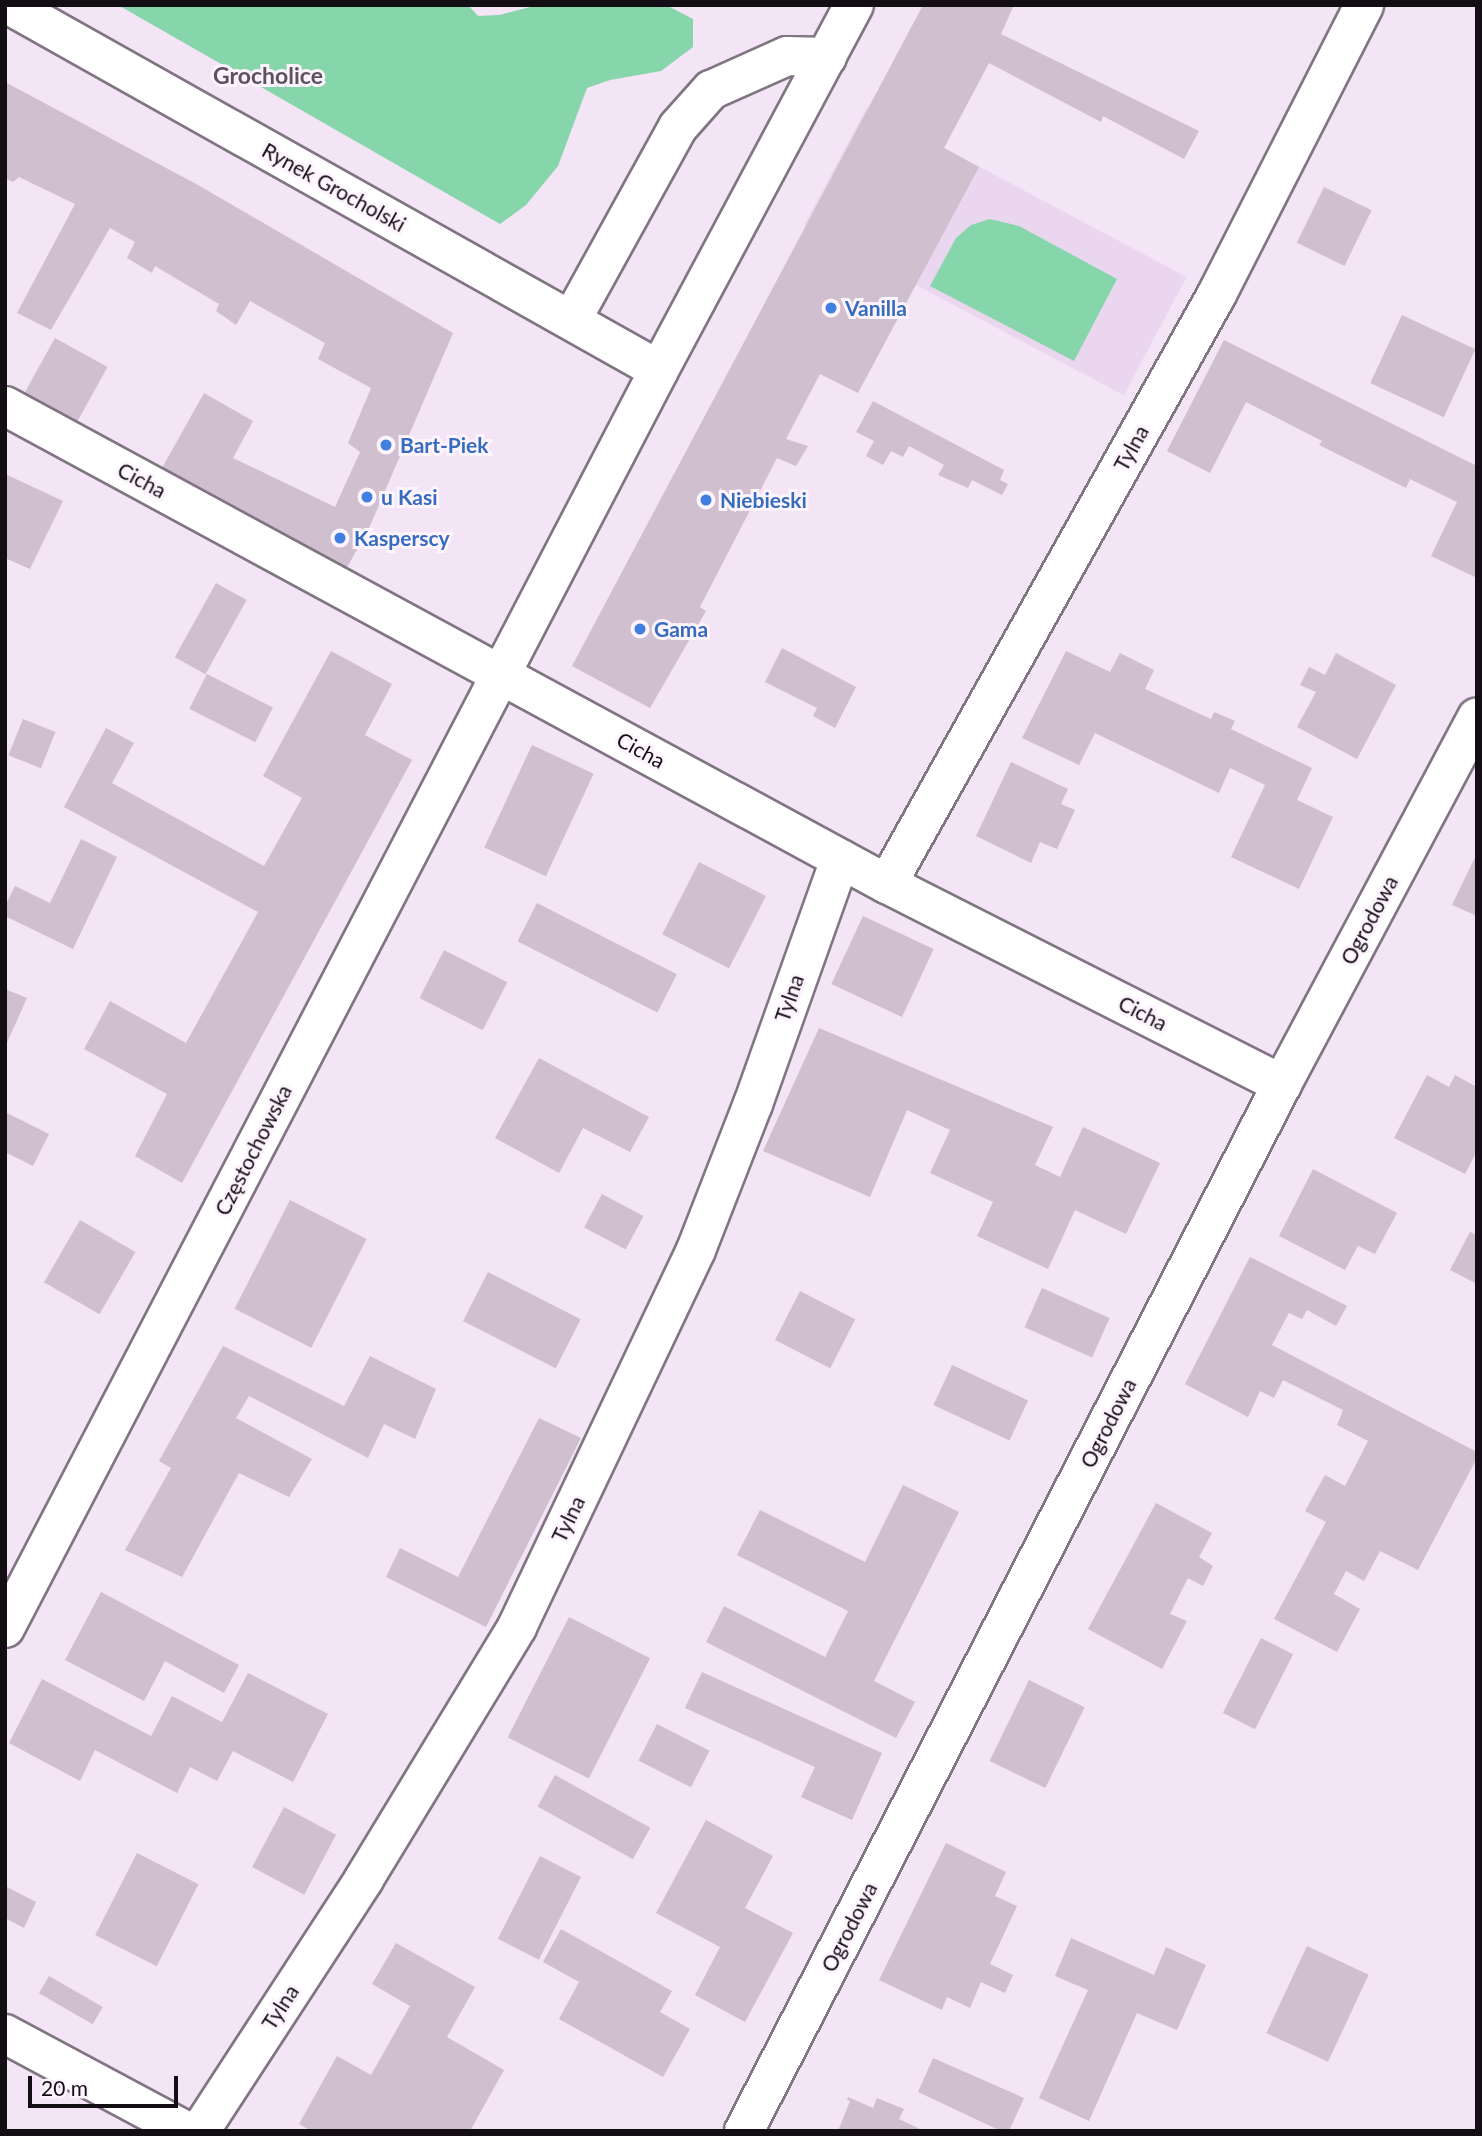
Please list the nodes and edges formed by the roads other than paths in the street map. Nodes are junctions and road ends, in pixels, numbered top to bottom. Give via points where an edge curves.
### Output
1 (9, 5) edge
2 (854, 5) edge
3 (1364, 5) edge
4 (5, 11) edge
5 (827, 57) junction
6 (572, 319) junction
7 (659, 370) junction
8 (5, 405) edge
9 (502, 673) junction
10 (1477, 718) edge
11 (841, 859) junction
12 (887, 884) junction
13 (1282, 1084) junction
14 (5, 1628) edge
15 (5, 2034) edge
16 (186, 2131) edge
17 (200, 2131) edge
18 (744, 2131) edge

1 - 4 street
1 - 6 street, Rynek Grocholski
2 - 5 street
3 - 12 street, Tylna via 1217,294
5 - 6 street via 787,56 710,90 678,127
5 - 7 street
6 - 7 street, Rynek Grocholski
7 - 9 street
8 - 9 street, Cicha
9 - 11 street, Cicha
9 - 14 street, Częstochowska
10 - 13 street, Ogrodowa
11 - 12 street, Cicha
11 - 17 street, Tylna via 696,1250 517,1627 364,1879
12 - 13 street, Cicha
13 - 18 street, Ogrodowa
15 - 16 street

